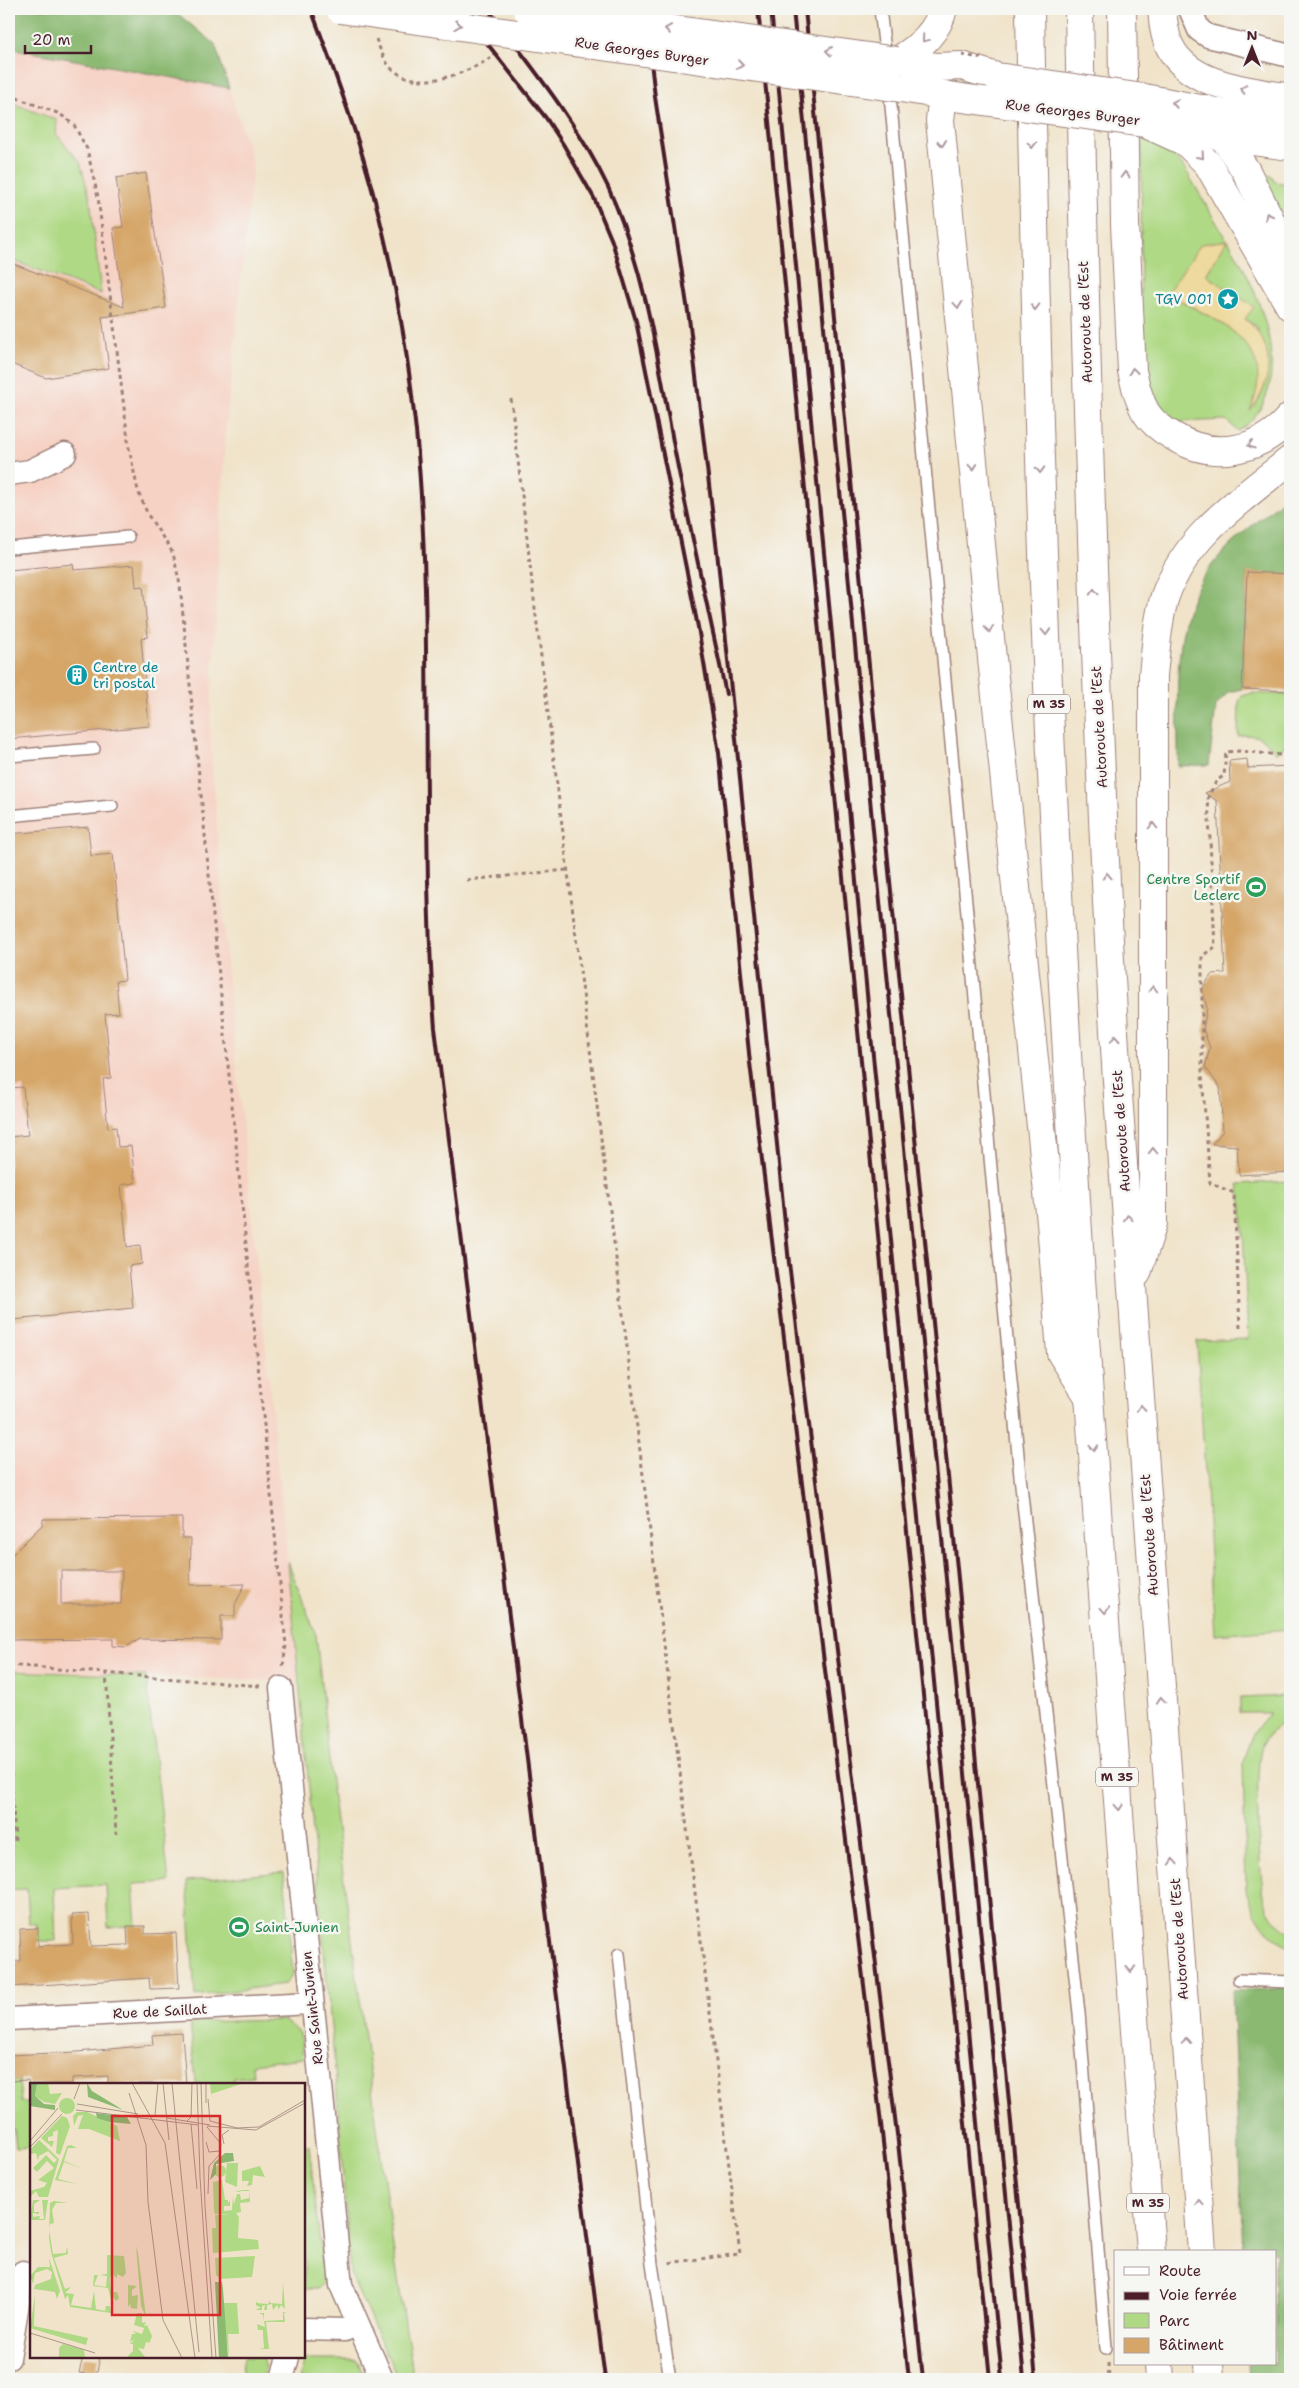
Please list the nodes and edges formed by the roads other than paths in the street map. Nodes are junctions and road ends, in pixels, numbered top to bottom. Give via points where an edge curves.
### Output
1 (340, 9) edge
2 (545, 9) edge
3 (880, 9) edge
4 (943, 9) edge
5 (1030, 9) edge
6 (1079, 9) edge
7 (1122, 9) edge
8 (1162, 9) edge
9 (1190, 9) edge
10 (526, 19) edge
11 (1290, 56) edge
12 (893, 74) junction
13 (957, 85) junction
14 (1290, 98) edge
15 (1205, 109) junction
16 (1144, 110) junction
17 (1290, 123) edge
18 (1223, 137) junction
19 (1290, 146) edge
20 (1290, 260) edge
21 (1290, 306) edge
22 (1290, 417) edge
23 (65, 454) dead end
24 (1290, 460) edge
25 (9, 474) edge
26 (1290, 477) edge
27 (128, 536) dead end
28 (9, 548) edge
29 (94, 749) dead end
30 (9, 756) edge
31 (1153, 768) junction
32 (112, 806) dead end
33 (9, 816) edge
34 (1133, 1284) junction
35 (1090, 1399) junction
36 (281, 1688) road end
37 (619, 1954) dead end
38 (1238, 1980) dead end
39 (1290, 1982) edge
40 (311, 2003) junction
41 (9, 2019) edge
42 (1151, 2250) edge
43 (1202, 2250) edge
44 (21, 2271) edge
45 (356, 2324) junction
46 (305, 2329) edge
47 (1106, 2348) dead end
48 (9, 2358) edge
49 (288, 2358) edge
50 (1159, 2366) edge
51 (1209, 2366) edge
52 (282, 2379) edge
53 (382, 2379) edge
54 (670, 2379) edge
55 (1160, 2379) edge
56 (1210, 2379) edge

1 -> 12 main road, Rue Georges Burger, bridge
2 - 10 lane
3 - 12 lane
4 -> 12 main road via 940,21
5 -> 35 main road, M 35 via 1035,334 1050,732
34 -> 6 main road, Autoroute de l’Est via 1117,1081 1099,726 1084,316
22 -> 7 main road via 1278,431 1260,442 1238,449 1198,448 1158,427 1146,412 1136,390 1132,371 1126,224
14 -> 8 main road via 1215,82 1195,74 1170,47
9 - 11 street via 1199,30 1208,36
12 -> 10 main road, Rue Georges Burger, bridge
12 - 13 main road, Rue Georges Burger
12 - 47 lane via 1020,1476 1078,2013
13 - 16 main road, Rue Georges Burger, bridge
13 - 16 main road, Rue Georges Burger, bridge via 996,77
13 -> 35 main road via 940,120 1051,1222 1060,1353
15 -> 16 main road, Rue Georges Burger
15 - 17 main road, Rue Georges Burger
15 - 18 main road
16 - 18 main road, Rue Georges Burger via 1156,119
16 -> 21 main road via 1186,142 1208,164
18 - 19 main road, Rue Georges Burger
20 -> 18 main road via 1246,171
23 - 25 street via 30,470
24 - 31 main road via 1219,517 1194,542 1176,570 1165,597 1158,630 1153,675
26 - 31 main road via 1222,538 1196,573 1181,604
27 - 28 lane
29 - 30 lane
34 -> 31 main road via 1153,1223
32 - 33 lane
43 -> 34 main road, Autoroute de l’Est
35 -> 42 main road, M 35
36 - 40 street, Rue Saint-Junien
37 - 54 lane via 652,2264
38 - 39 lane
40 - 41 street, Rue de Saillat
40 - 45 street, Rue Saint-Junien via 341,2285
44 - 48 street
45 - 46 street via 345,2330
45 - 53 street, Rue Saint-Junien
49 - 52 street
50 - 55 main road
51 - 56 main road

